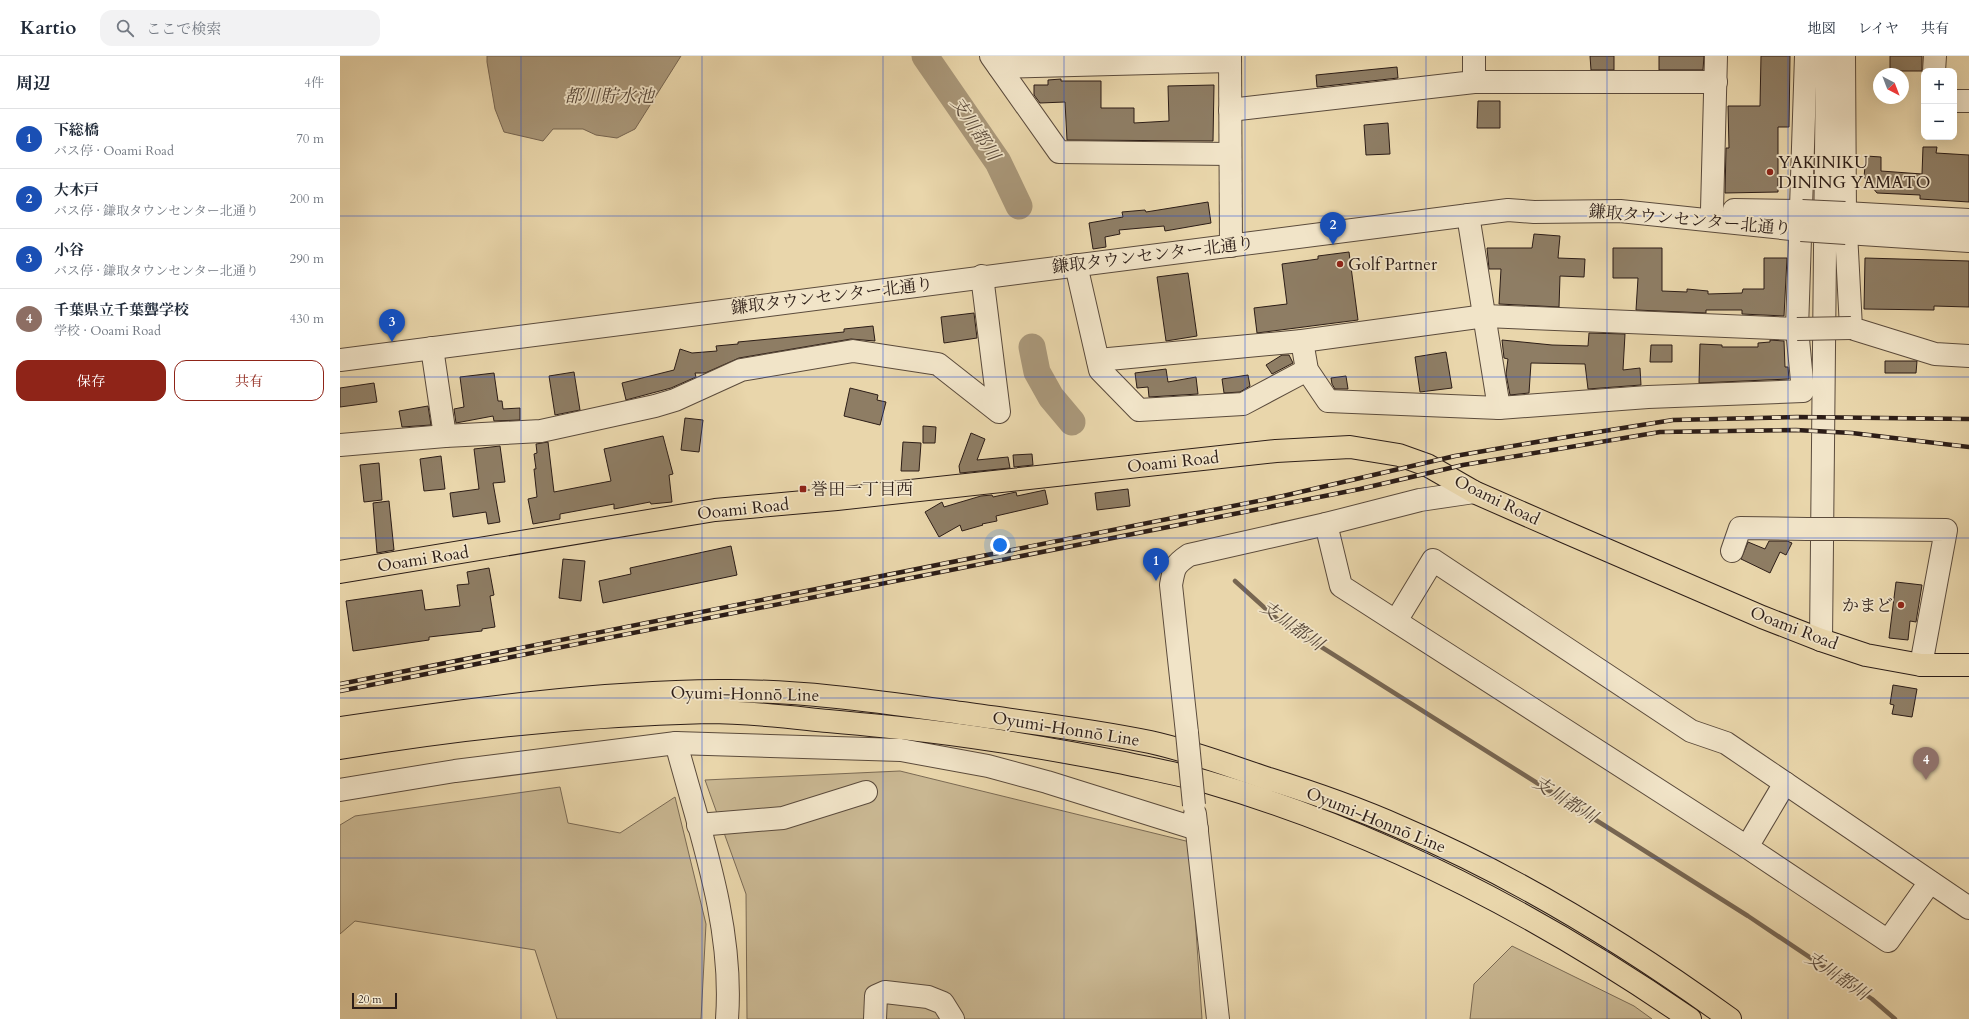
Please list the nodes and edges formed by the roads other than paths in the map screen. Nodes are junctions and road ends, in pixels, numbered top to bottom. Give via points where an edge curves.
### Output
1 (1474, 56) edge
2 (1716, 56) edge
3 (1806, 56) edge
4 (1934, 56) edge
5 (1831, 58) edge
6 (1230, 59) edge
7 (995, 62) edge
8 (1934, 68) edge
9 (1474, 82) junction
10 (1716, 82) junction
11 (1957, 101) edge
12 (1969, 101) edge
13 (1230, 110) junction
14 (1230, 154) junction
15 (1508, 210) junction
16 (1712, 210) junction
17 (1468, 215) junction
18 (1801, 220) junction
19 (1969, 220) edge
20 (1846, 223) junction
21 (1969, 241) edge
22 (1231, 246) junction
23 (1076, 265) junction
24 (982, 276) junction
25 (1485, 316) junction
26 (1851, 328) junction
27 (1798, 329) junction
28 (1302, 341) junction
29 (432, 348) junction
30 (1969, 356) edge
31 (340, 360) edge
32 (1098, 360) junction
33 (1307, 370) junction
34 (1499, 408) junction
35 (445, 436) junction
36 (340, 445) edge
37 (1474, 492) junction
38 (1326, 524) junction
39 (1732, 551) dead end
40 (340, 572) edge
41 (1396, 621) junction
42 (1821, 640) junction
43 (1921, 665) junction
44 (1969, 665) edge
45 (340, 728) edge
46 (676, 743) junction
47 (340, 748) edge
48 (1785, 783) junction
49 (340, 790) edge
50 (866, 792) dead end
51 (698, 825) junction
52 (1197, 829) junction
53 (1746, 847) junction
54 (1930, 882) junction
55 (1969, 908) edge
56 (727, 1019) edge
57 (875, 1019) edge
58 (953, 1019) edge
59 (1218, 1019) edge
60 (1690, 1019) edge
61 (1730, 1019) edge

1 - 9 street
2 - 10 street
3 - 18 street
4 - 8 street
5 - 20 street
5 - 42 street
6 - 7 street
6 - 13 street
7 - 14 street via 1059,152
9 - 10 street
9 - 13 street
10 - 16 street
11 - 12 street
13 - 14 street
14 - 22 street
15 - 16 street via 1535,204 1578,200 1634,202
15 - 17 street, 鎌取タウンセンター北通り
15 - 18 street, 鎌取タウンセンター北通り via 1620,211
16 - 18 street
17 - 22 street, 鎌取タウンセンター北通り
17 - 25 street
18 - 20 street, 鎌取タウンセンター北通り, bridge
18 - 27 street
19 - 20 street, 鎌取タウンセンター北通り
20 - 21 street, 鎌取タウンセンター北通り
20 - 26 street
22 - 23 street, 鎌取タウンセンター北通り
23 - 24 street, 鎌取タウンセンター北通り
23 - 32 street
24 - 29 street, 鎌取タウンセンター北通り
24 - 35 street via 999,412 938,364 854,351 741,370 675,400 541,431
25 - 27 street
25 - 28 street
25 - 34 street
26 - 27 street, bridge
26 - 30 street via 1935,354
27 - 34 street via 1803,391 1648,397
28 - 32 street
28 - 33 street
29 - 31 street, 鎌取タウンセンター北通り
29 - 35 street
32 - 33 street via 1100,370 1139,410 1243,404
33 - 34 street via 1328,401
35 - 36 street
37 - 38 street via 1420,500
37 - 40 main road, Ooami Road via 1427,465 1399,455 1350,446 1318,448 715,510
37 - 42 main road, Ooami Road
38 - 41 street via 1341,586
38 - 52 street, bridge via 1189,555 1178,562 1174,569 1171,584
39 - 43 street, bridge via 1740,528 1946,530
41 - 48 street via 1433,560 1691,731 1726,743
41 - 53 street
42 - 43 main road, Ooami Road via 1866,655
43 - 44 main road, Ooami Road
45 - 61 main road, Oyumi-Honnō Line via 559,700 669,692 752,691 845,697 1100,733 1151,743 1204,756 1332,799 1402,827 1483,867 1616,942
46 - 49 street via 455,771
46 - 51 street
46 - 52 street via 901,750 988,766
47 - 60 main road, Oyumi-Honnō Line via 516,724 711,712 770,714 874,724 1061,750 1204,781 1283,806 1382,846 1513,908 1590,953
48 - 53 street
48 - 54 street
50 - 51 street via 783,818
51 - 56 street via 720,907 729,995
52 - 59 street
53 - 54 street via 1888,941
54 - 55 street
57 - 58 street via 876,996 885,992 928,997 943,1003

